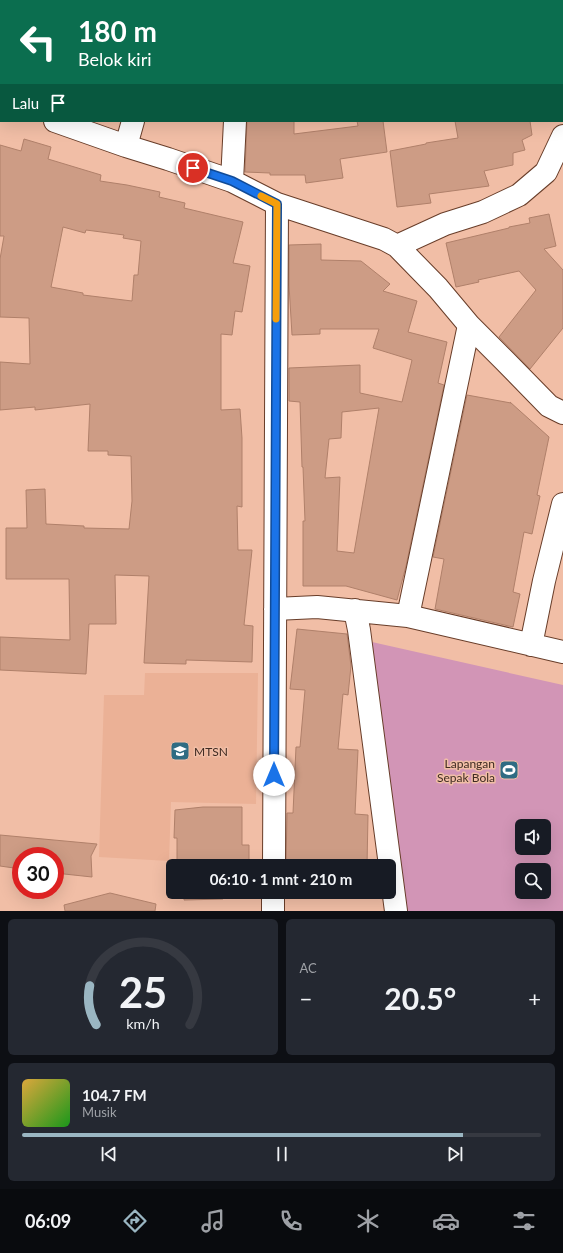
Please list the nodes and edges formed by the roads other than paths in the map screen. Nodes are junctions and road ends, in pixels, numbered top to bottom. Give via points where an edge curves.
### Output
1 (58, 122) edge
2 (133, 122) edge
3 (235, 122) edge
4 (563, 136) edge
5 (126, 146) junction
6 (232, 181) junction
7 (277, 204) junction
8 (397, 246) junction
9 (469, 325) junction
10 (563, 413) edge
11 (563, 504) edge
12 (275, 609) junction
13 (355, 610) junction
14 (408, 616) junction
15 (531, 646) junction
16 (563, 652) edge
17 (274, 859) edge
18 (274, 899) edge
19 (273, 911) edge
20 (396, 911) edge

1 - 5 street
2 - 5 street
3 - 6 street
4 - 8 street via 546,172 519,195
5 - 6 street
6 - 7 street
7 - 8 street via 378,237
7 - 12 street
8 - 9 street via 438,288
9 - 10 street via 549,406
9 - 14 street
11 - 15 street
12 - 13 street via 318,607
12 - 17 street
13 - 14 street
13 - 20 street
14 - 15 street
15 - 16 street
18 - 19 street

